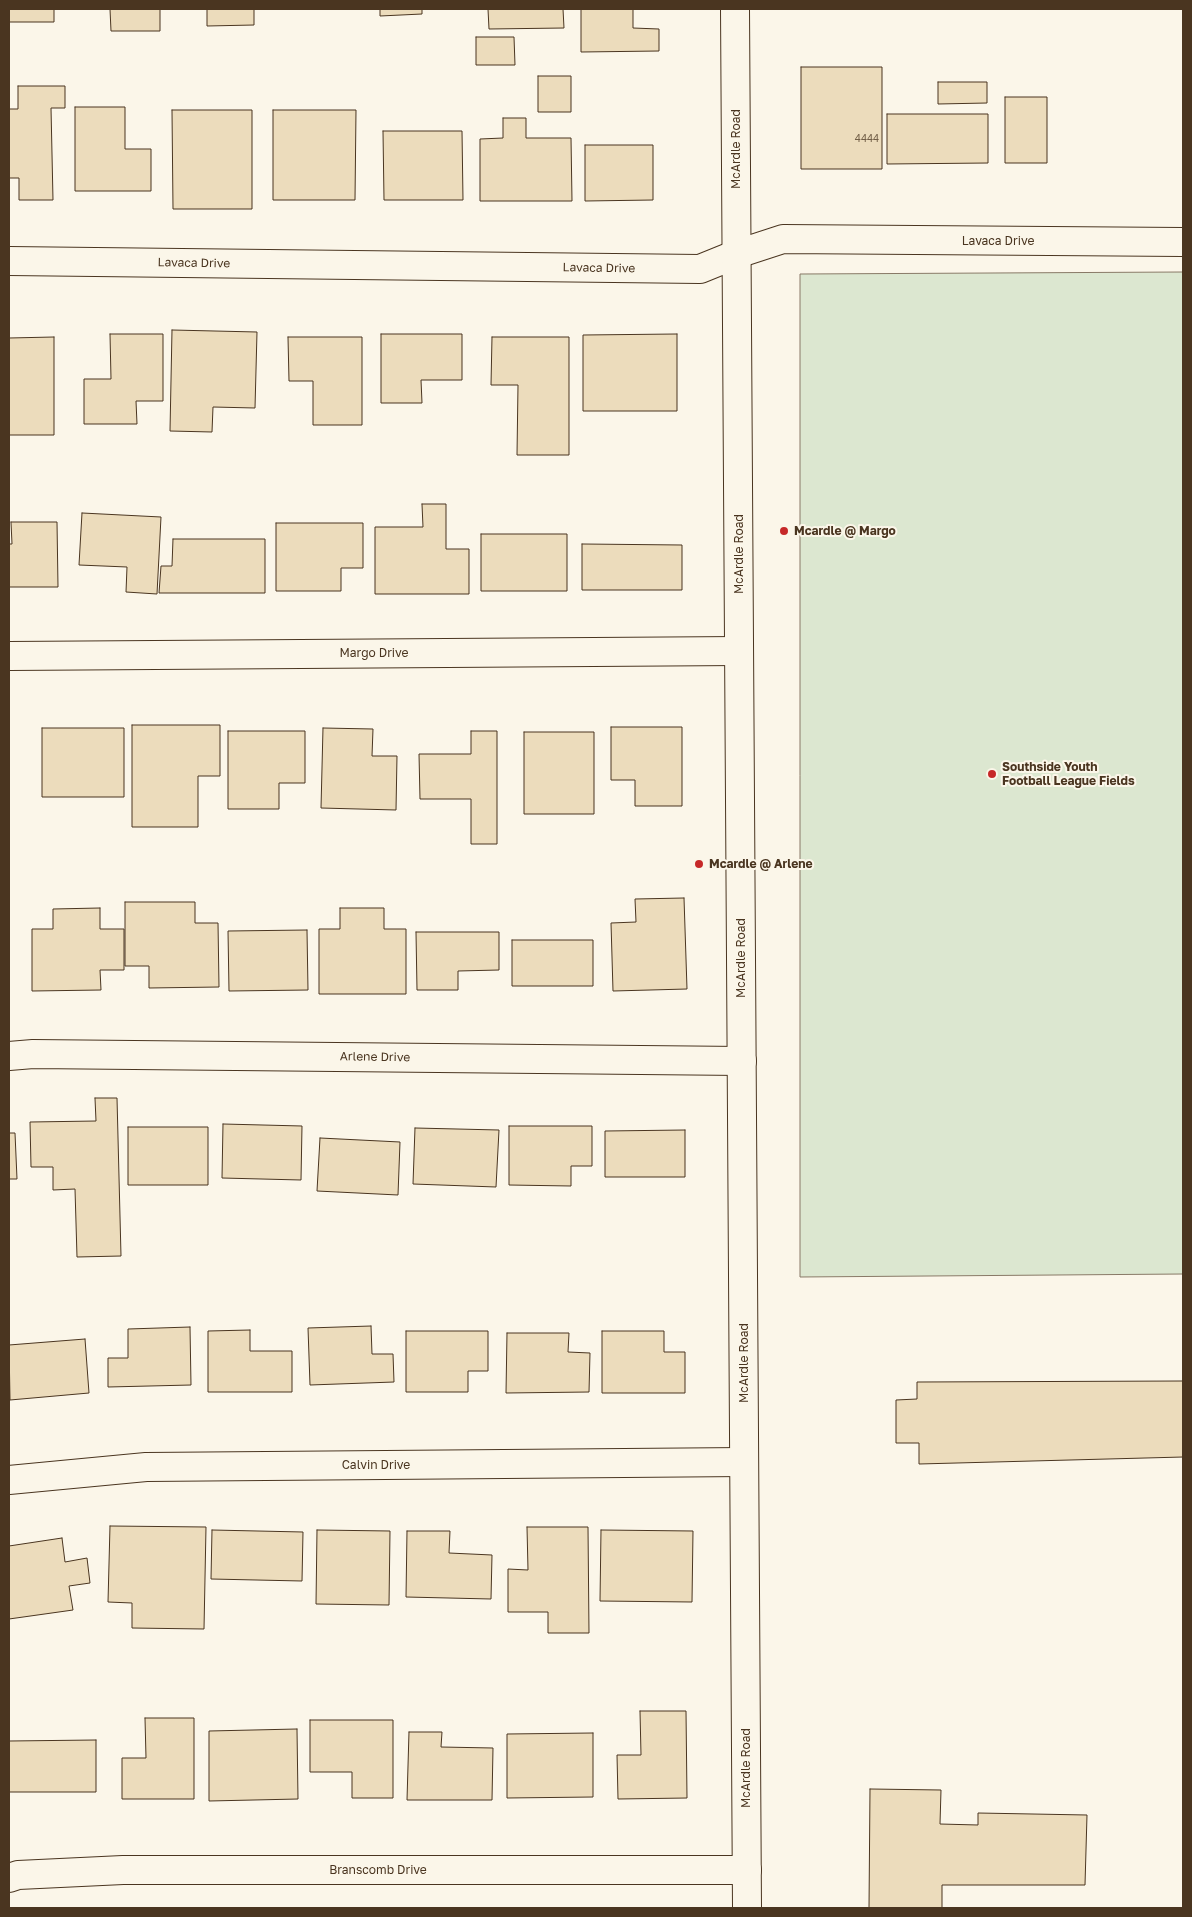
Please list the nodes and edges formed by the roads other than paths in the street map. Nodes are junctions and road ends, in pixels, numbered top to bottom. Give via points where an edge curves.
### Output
1 (735, 9) edge
2 (1183, 242) edge
3 (737, 254) junction
4 (9, 261) edge
5 (739, 651) junction
6 (9, 656) edge
7 (9, 1056) edge
8 (742, 1061) junction
9 (744, 1462) junction
10 (9, 1480) edge
11 (747, 1870) junction
12 (9, 1878) edge
13 (747, 1908) edge

1 - 3 street, McArdle Road
2 - 3 street, Lavaca Drive via 783,239
3 - 4 street, Lavaca Drive via 700,270
3 - 5 street, McArdle Road
5 - 6 street, Margo Drive
5 - 8 street, McArdle Road
7 - 8 street, Arlene Drive
8 - 9 street, McArdle Road
9 - 10 street, Calvin Drive via 146,1467
9 - 11 street, McArdle Road
11 - 12 street, Branscomb Drive via 123,1870
11 - 13 street, McArdle Road

